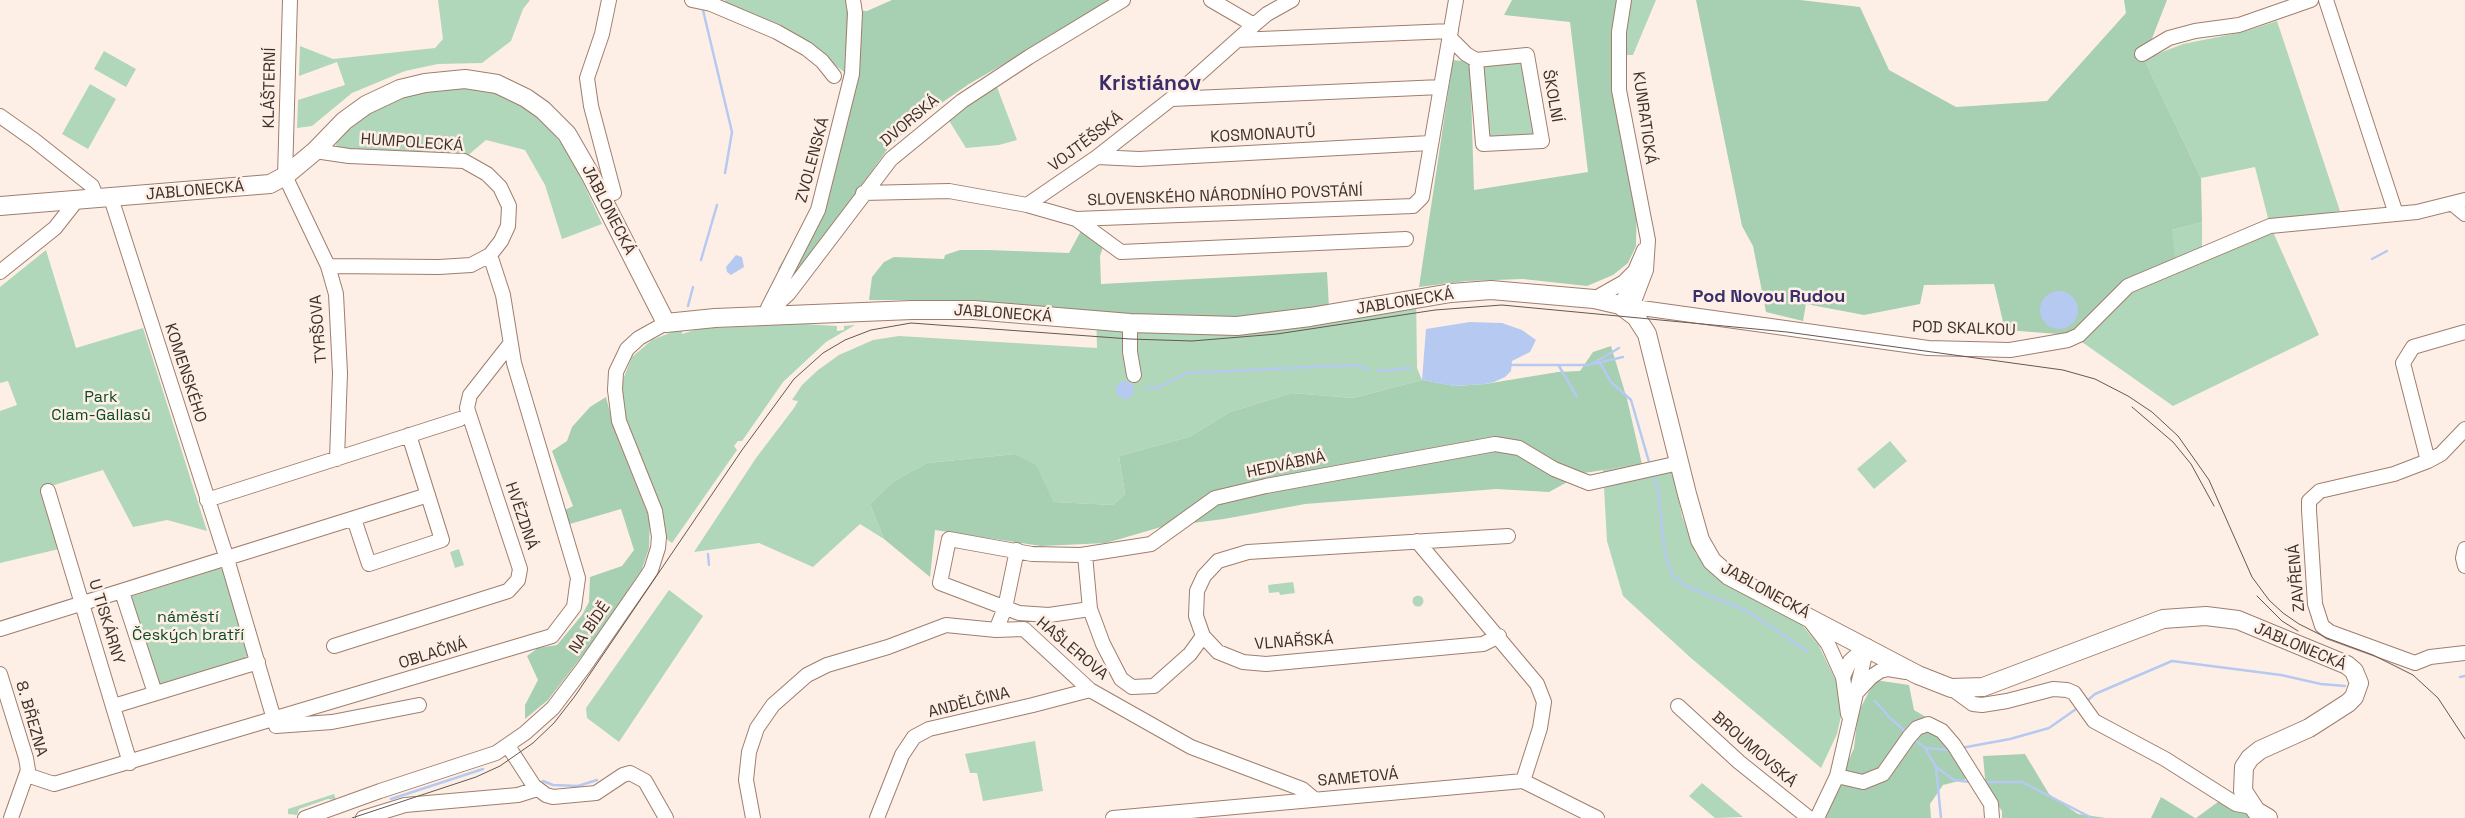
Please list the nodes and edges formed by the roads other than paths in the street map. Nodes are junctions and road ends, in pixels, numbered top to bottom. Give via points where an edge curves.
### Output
1 (290, 0) edge
2 (610, 0) edge
3 (853, 0) edge
4 (1122, 0) edge
5 (1211, 0) edge
6 (1292, 0) edge
7 (1456, 0) edge
8 (1624, 0) edge
9 (2311, 0) edge
10 (2326, 0) edge
11 (700, 2) edge
12 (1254, 25) junction
13 (1450, 34) junction
14 (1237, 40) junction
15 (2142, 54) dead end
16 (1471, 57) junction
17 (1445, 62) junction
18 (821, 69) dead end
19 (834, 76) junction
20 (850, 86) junction
21 (1441, 87) junction
22 (1171, 99) junction
23 (0, 116) edge
24 (1430, 142) junction
25 (315, 151) junction
26 (1097, 157) junction
27 (285, 176) junction
28 (614, 193) dead end
29 (863, 193) junction
30 (104, 198) junction
31 (77, 200) junction
32 (2459, 202) edge
33 (0, 206) edge
34 (1027, 206) junction
35 (2396, 214) junction
36 (2465, 214) edge
37 (1076, 219) junction
38 (1406, 239) dead end
39 (1648, 240) junction
40 (490, 255) junction
41 (328, 266) junction
42 (0, 272) edge
43 (1594, 299) junction
44 (1628, 308) junction
45 (763, 317) junction
46 (666, 323) junction
47 (1130, 323) junction
48 (2465, 332) edge
49 (510, 344) junction
50 (1134, 375) dead end
51 (460, 420) dead end
52 (2465, 429) edge
53 (409, 435) junction
54 (337, 458) junction
55 (2428, 461) junction
56 (1679, 463) junction
57 (48, 491) dead end
58 (428, 495) junction
59 (207, 500) junction
60 (354, 519) junction
61 (1508, 536) dead end
62 (1417, 541) junction
63 (2465, 549) edge
64 (1017, 550) junction
65 (1086, 554) junction
66 (227, 559) junction
67 (2465, 566) edge
68 (122, 592) junction
69 (81, 604) junction
70 (1006, 608) junction
71 (1090, 609) junction
72 (1804, 614) junction
73 (0, 629) edge
74 (996, 630) junction
75 (1203, 636) junction
76 (1498, 636) junction
77 (334, 646) dead end
78 (1868, 646) junction
79 (2465, 653) edge
80 (258, 662) junction
81 (0, 674) edge
82 (1918, 675) junction
83 (1842, 677) junction
84 (1951, 688) junction
85 (1090, 690) junction
86 (1858, 692) junction
87 (155, 693) junction
88 (419, 705) dead end
89 (114, 706) junction
90 (1678, 706) dead end
91 (274, 717) junction
92 (1849, 726) junction
93 (508, 746) junction
94 (130, 763) junction
95 (27, 775) junction
96 (1837, 776) junction
97 (1523, 780) junction
98 (537, 789) junction
99 (1314, 799) junction
100 (2252, 807) junction
101 (11, 818) edge
102 (305, 818) edge
103 (363, 818) edge
104 (666, 818) edge
105 (754, 818) edge
106 (877, 818) edge
107 (1113, 818) edge
108 (1597, 818) edge
109 (1809, 818) edge
110 (1817, 818) edge
111 (1992, 818) edge
112 (2268, 818) edge

1 - 27 street, KLÁŠTERNÍ
2 - 28 street via 587,78 591,106
3 - 20 street, ZVOLENSKÁ
4 - 29 street, DVORSKÁ via 962,101 891,159
5 - 12 street
6 - 12 street, VOJTĚŠSKÁ
7 - 13 street
8 - 39 street, KUNRATICKÁ via 1619,32 1619,90
9 - 15 street via 2239,26 2195,31 2169,38
10 - 35 street
11 - 19 street via 784,36 814,55
12 - 14 street, VOJTĚŠSKÁ
13 - 14 street
13 - 16 street
13 - 17 street
14 - 22 street, VOJTĚŠSKÁ
16 - 16 street, ŠKOLNÍ via 1527,55 1542,141 1483,144
16 - 17 street, ŠKOLNÍ
17 - 21 street
18 - 19 street
19 - 20 street
20 - 45 street, ZVOLENSKÁ via 818,210
21 - 22 street
21 - 24 street
22 - 26 street, VOJTĚŠSKÁ
23 - 30 street, KOMENSKÉHO
24 - 26 street, KOSMONAUTŮ via 1139,159
24 - 37 street, SLOVENSKÉHO NÁRODNÍHO POVSTÁNÍ via 1422,197 1413,206
25 - 27 main road, JABLONECKÁ
25 - 40 street, HUMPOLECKÁ via 349,156 464,161 487,174 500,187 509,206 508,226
25 - 46 main road, JABLONECKÁ via 353,114 400,89 465,79 487,81 513,91 556,121 578,150
26 - 34 street, VOJTĚŠSKÁ
27 - 30 main road, JABLONECKÁ via 259,186
27 - 41 street, TYRŠOVA
29 - 34 street via 950,191
29 - 45 street, DVORSKÁ via 790,293
30 - 31 main road, JABLONECKÁ
30 - 59 street, KOMENSKÉHO
31 - 33 main road, JABLONECKÁ
31 - 42 street via 55,228
32 - 35 street, POD SKALKOU
32 - 36 street
34 - 37 street, SLOVENSKÉHO NÁRODNÍHO POVSTÁNÍ
35 - 44 street, POD SKALKOU via 2270,226 2128,286 2078,335 2068,340 2010,350 1928,348
37 - 38 street via 1121,252
39 - 43 street via 1635,271 1614,289
39 - 44 street, KUNRATICKÁ
40 - 41 street via 471,265
40 - 49 street, OBLAČNÁ via 504,295
41 - 54 street, TYRŠOVA via 336,294 339,337
43 - 44 main road, JABLONECKÁ
43 - 47 main road, JABLONECKÁ via 1491,290 1451,293 1237,326
44 - 56 main road, JABLONECKÁ via 1643,325 1651,344
45 - 46 main road, JABLONECKÁ
45 - 47 main road, JABLONECKÁ via 973,310
46 - 93 street, NA BÍDĚ via 627,349 616,372 615,390 619,421 657,517 659,537 656,555 643,582 563,696
47 - 50 street
48 - 55 street via 2413,347 2403,363
49 - 77 street, HVĚZDNÁ via 470,395 467,408 520,569 518,580 508,591
49 - 91 street, OBLAČNÁ via 578,578 574,607 552,636 294,714
51 - 53 street
52 - 55 street, ZAVŘENÁ via 2441,454
53 - 54 street
53 - 58 street
54 - 59 street
55 - 79 street, ZAVŘENÁ via 2394,474 2320,491 2312,497 2309,510 2317,615 2322,626 2330,632 2411,662 2430,656
56 - 65 street, HEDVÁBNÁ via 1588,482 1554,469 1519,448 1495,444 1215,498 1151,544
56 - 72 main road, JABLONECKÁ via 1700,540 1712,561 1729,576
57 - 69 street, U TISKÁRNY
58 - 60 street
58 - 60 street via 442,540 369,564
59 - 66 street, KOMENSKÉHO
60 - 66 street
61 - 62 street, VLNAŘSKÁ
62 - 75 street, VLNAŘSKÁ via 1248,552 1218,561 1196,591 1196,616
62 - 76 street
63 - 67 street
64 - 65 street, HEDVÁBNÁ via 1032,554
64 - 70 street
64 - 70 street, HEDVÁBNÁ via 949,539 940,583
65 - 71 street
66 - 68 street
66 - 80 street, KOMENSKÉHO
68 - 69 street
68 - 87 street
69 - 73 street
69 - 89 street, U TISKÁRNY
70 - 71 street via 1019,613 1049,615
70 - 74 street
71 - 75 street via 1121,679 1132,687 1154,686 1190,654
72 - 78 main road, JABLONECKÁ
72 - 83 street via 1828,644
74 - 85 street, HAŠLEROVA via 1024,629
74 - 105 street, HAŠLEROVA via 946,625 827,665 786,692 772,705 757,728 749,752 746,780
75 - 76 street, VLNAŘSKÁ via 1218,652 1243,662 1266,664 1483,644
76 - 97 street via 1537,684 1544,702 1540,728
78 - 82 main road, JABLONECKÁ
78 - 83 street via 1850,661
78 - 86 street
80 - 87 street
80 - 91 street, KOMENSKÉHO
81 - 95 street, 8. BŘEZNA via 26,758
82 - 84 main road, JABLONECKÁ
82 - 86 street via 1888,669 1871,677
83 - 92 street via 1848,698
84 - 100 street, JABLONECKÁ via 1973,704 1982,705 2007,702 2053,689 2067,690 2074,693 2094,720 2165,759 2236,804
84 - 100 main road, JABLONECKÁ via 1983,687 2162,619 2180,617 2238,620 2347,665 2354,671 2358,683 2354,697 2309,728 2260,750 2250,758 2244,767 2243,791
85 - 99 street, HAŠLEROVA via 1191,747 1302,789
85 - 106 street, ANDĚLČINA via 929,729 914,738 902,755
86 - 92 street
87 - 89 street
88 - 91 street via 332,722 276,726
89 - 94 street, U TISKÁRNY
90 - 109 street, BROUMOVSKÁ via 1739,762
91 - 94 street, OBLAČNÁ
92 - 96 street
93 - 98 street
93 - 102 street, NA BÍDĚ via 496,753
94 - 95 street, OBLAČNÁ via 54,784
95 - 101 street
96 - 110 street
96 - 111 street via 1863,782 1883,774 1909,737 1928,724 1942,731 1954,745 1991,804
97 - 99 street, SAMETOVÁ
97 - 108 street
98 - 103 street via 518,794 405,805
98 - 104 street via 553,797 589,794 630,773 645,781
99 - 107 street, SAMETOVÁ
100 - 112 main road

